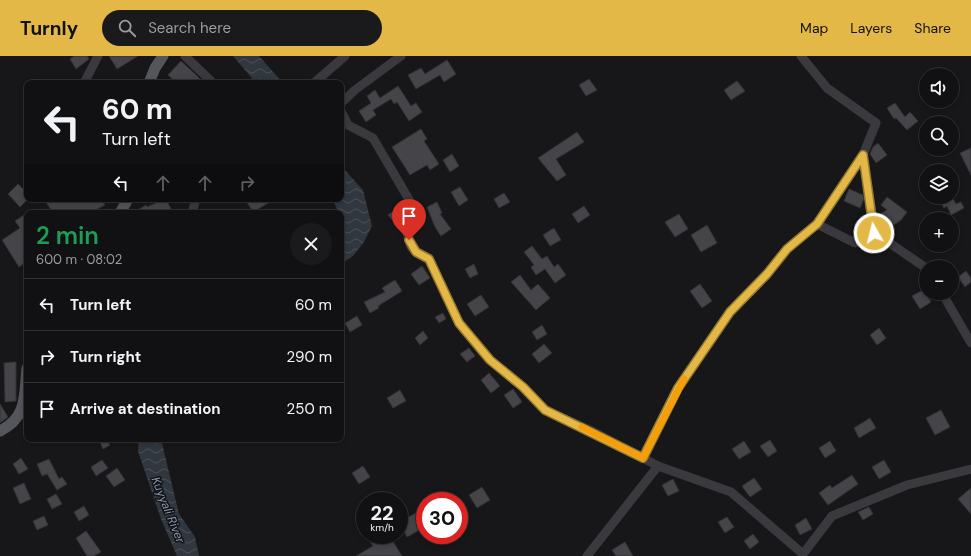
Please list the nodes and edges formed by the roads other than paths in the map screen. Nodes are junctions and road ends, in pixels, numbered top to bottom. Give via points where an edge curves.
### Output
1 (98, 56) edge
2 (164, 56) edge
3 (185, 56) edge
4 (346, 56) edge
5 (401, 56) edge
6 (801, 56) edge
7 (86, 80) edge
8 (150, 80) edge
9 (210, 80) edge
10 (318, 80) edge
11 (344, 100) edge
12 (344, 117) edge
13 (863, 155) junction
14 (817, 224) junction
15 (855, 244) dead end
16 (919, 263) edge
17 (946, 300) edge
18 (971, 343) edge
19 (24, 402) edge
20 (0, 431) edge
21 (643, 458) junction
22 (658, 466) junction
23 (971, 469) edge
24 (587, 556) edge

1 - 7 street
2 - 8 main road via 154,68
3 - 9 street
4 - 10 street
5 - 11 street
6 - 13 street via 827,88 876,123
12 - 21 street via 348,125 373,138 414,208 414,216 408,224 411,247 429,259 459,323 490,360 523,387 545,410
13 - 14 street
13 - 16 street via 874,233
14 - 15 street
14 - 21 street via 787,249 730,312 678,388
17 - 18 street
19 - 20 main road via 18,416
21 - 22 street
22 - 23 street via 731,492 803,554 832,516 907,485
22 - 24 street

